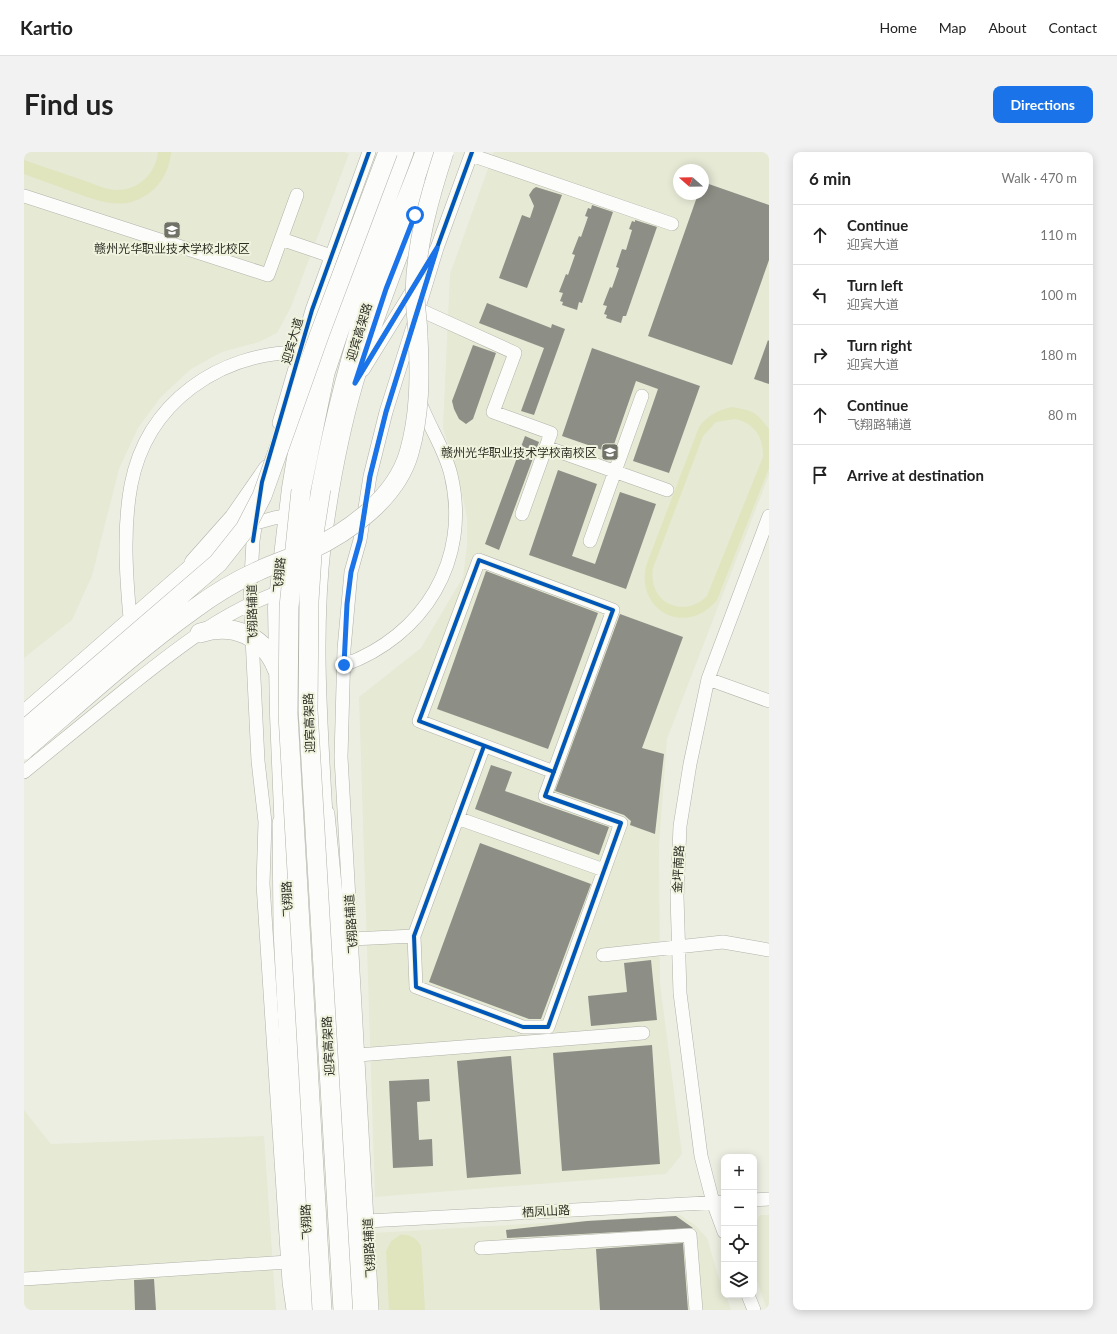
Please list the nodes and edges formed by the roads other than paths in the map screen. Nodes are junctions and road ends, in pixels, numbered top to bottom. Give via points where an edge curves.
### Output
1 (369, 152) edge
2 (390, 152) edge
3 (404, 152) edge
4 (425, 152) edge
5 (439, 152) edge
6 (444, 152) edge
7 (472, 154) edge
8 (296, 195) dead end
9 (24, 196) edge
10 (344, 219) junction
11 (672, 224) dead end
12 (281, 239) junction
13 (437, 248) junction
14 (331, 256) junction
15 (418, 309) junction
16 (411, 332) junction
17 (300, 352) junction
18 (315, 370) junction
19 (355, 383) junction
20 (642, 396) dead end
21 (546, 447) junction
22 (615, 472) junction
23 (265, 474) junction
24 (667, 490) dead end
25 (522, 514) dead end
26 (328, 515) junction
27 (286, 516) junction
28 (769, 516) edge
29 (256, 523) junction
30 (253, 541) joint
31 (590, 541) dead end
32 (194, 563) junction
33 (321, 580) junction
34 (278, 593) junction
35 (250, 604) junction
36 (130, 618) junction
37 (200, 633) junction
38 (252, 637) junction
39 (344, 665) junction
40 (277, 669) junction
41 (708, 679) junction
42 (769, 701) edge
43 (24, 711) edge
44 (24, 730) edge
45 (484, 746) junction
46 (24, 750) edge
47 (24, 772) edge
48 (554, 772) junction
49 (325, 814) junction
50 (457, 818) junction
51 (282, 823) junction
52 (604, 870) junction
53 (414, 936) junction
54 (352, 939) junction
55 (679, 946) junction
56 (769, 950) edge
57 (603, 955) dead end
58 (643, 1033) dead end
59 (358, 1055) junction
60 (769, 1199) edge
61 (757, 1200) edge
62 (718, 1202) edge
63 (367, 1221) junction
64 (723, 1226) edge
65 (481, 1248) dead end
66 (288, 1262) junction
67 (24, 1279) edge
68 (749, 1298) edge
69 (293, 1310) edge
70 (304, 1310) edge
71 (312, 1310) edge
72 (322, 1310) edge
73 (343, 1310) edge
74 (353, 1310) edge
75 (361, 1310) edge
76 (372, 1310) edge
77 (696, 1310) edge
78 (754, 1310) edge

1 - 10 street, 迎宾大道
2 - 18 main road via 346,273
2 - 44 highway, bridge via 323,326 262,496 245,528 218,563
3 - 72 highway, 迎宾高架路, bridge via 357,277 325,373 300,490 289,607 288,714
4 - 73 highway, 迎宾高架路, bridge via 374,284 344,380 331,435 313,540 309,601 308,710
5 - 19 main road via 386,289
6 - 46 highway, bridge via 419,239 415,293 419,383 416,421 408,455 393,485 370,511 344,531 310,550 233,583 195,608 142,648
7 - 11 street
7 - 13 street
8 - 12 street
9 - 12 street via 268,275
10 - 14 street, 迎宾大道
10 - 18 street
12 - 14 street
13 - 15 street
13 - 19 street
14 - 17 street, 迎宾大道
15 - 16 street
15 - 21 street via 515,353 493,412 551,433
16 - 39 street, 飞翔路辅道 via 370,476 360,540 351,572
16 - 39 street via 411,363 418,396 451,474 456,506 454,539 445,570 422,612 387,645
17 - 23 street, 迎宾大道
17 - 36 street via 278,352 250,357 205,377 168,410 149,437 135,467 128,500 126,559
18 - 23 highway via 293,422
18 - 27 main road, 飞翔路 via 300,428
19 - 26 main road
20 - 22 street
21 - 22 street
21 - 25 street
22 - 24 street
22 - 31 street
23 - 29 street, 迎宾大道
23 - 32 highway via 234,518
26 - 27 street
26 - 33 main road
27 - 29 street
27 - 34 main road, 飞翔路
28 - 41 street, 金坪南路
29 - 30 street, 迎宾大道
29 - 32 street via 218,542
30 - 35 street, 飞翔路辅道
32 - 36 street
33 - 34 street
33 - 49 main road via 318,709
34 - 35 street
34 - 40 main road, 飞翔路
35 - 37 street
35 - 38 street, 飞翔路辅道
36 - 43 street
37 - 38 highway via 228,629
37 - 47 street
38 - 40 highway via 268,652
38 - 66 street, 飞翔路辅道 via 258,761 265,822 263,884
39 - 54 street, 飞翔路辅道 via 341,757
40 - 51 main road, 飞翔路
41 - 42 street
41 - 55 street, 金坪南路 via 680,826 677,896
45 - 48 street
45 - 48 street via 419,721 479,560 613,610
45 - 50 street
48 - 52 street via 545,796 621,822
49 - 74 main road
49 - 75 highway via 343,998
50 - 52 street
50 - 53 street
51 - 70 highway via 283,930
51 - 71 main road, 飞翔路
52 - 53 street via 548,1027 523,1027 416,987
53 - 54 street
54 - 59 street, 飞翔路辅道
55 - 56 street via 723,942
55 - 57 street
55 - 62 street, 金坪南路 via 680,993 701,1156
58 - 59 street
59 - 63 street, 飞翔路辅道
60 - 61 street
62 - 63 street, 栖凤山路
62 - 64 street, 金坪南路
63 - 76 street, 飞翔路辅道
65 - 77 street via 690,1235
66 - 67 street
66 - 69 street, 飞翔路辅道
68 - 78 street

